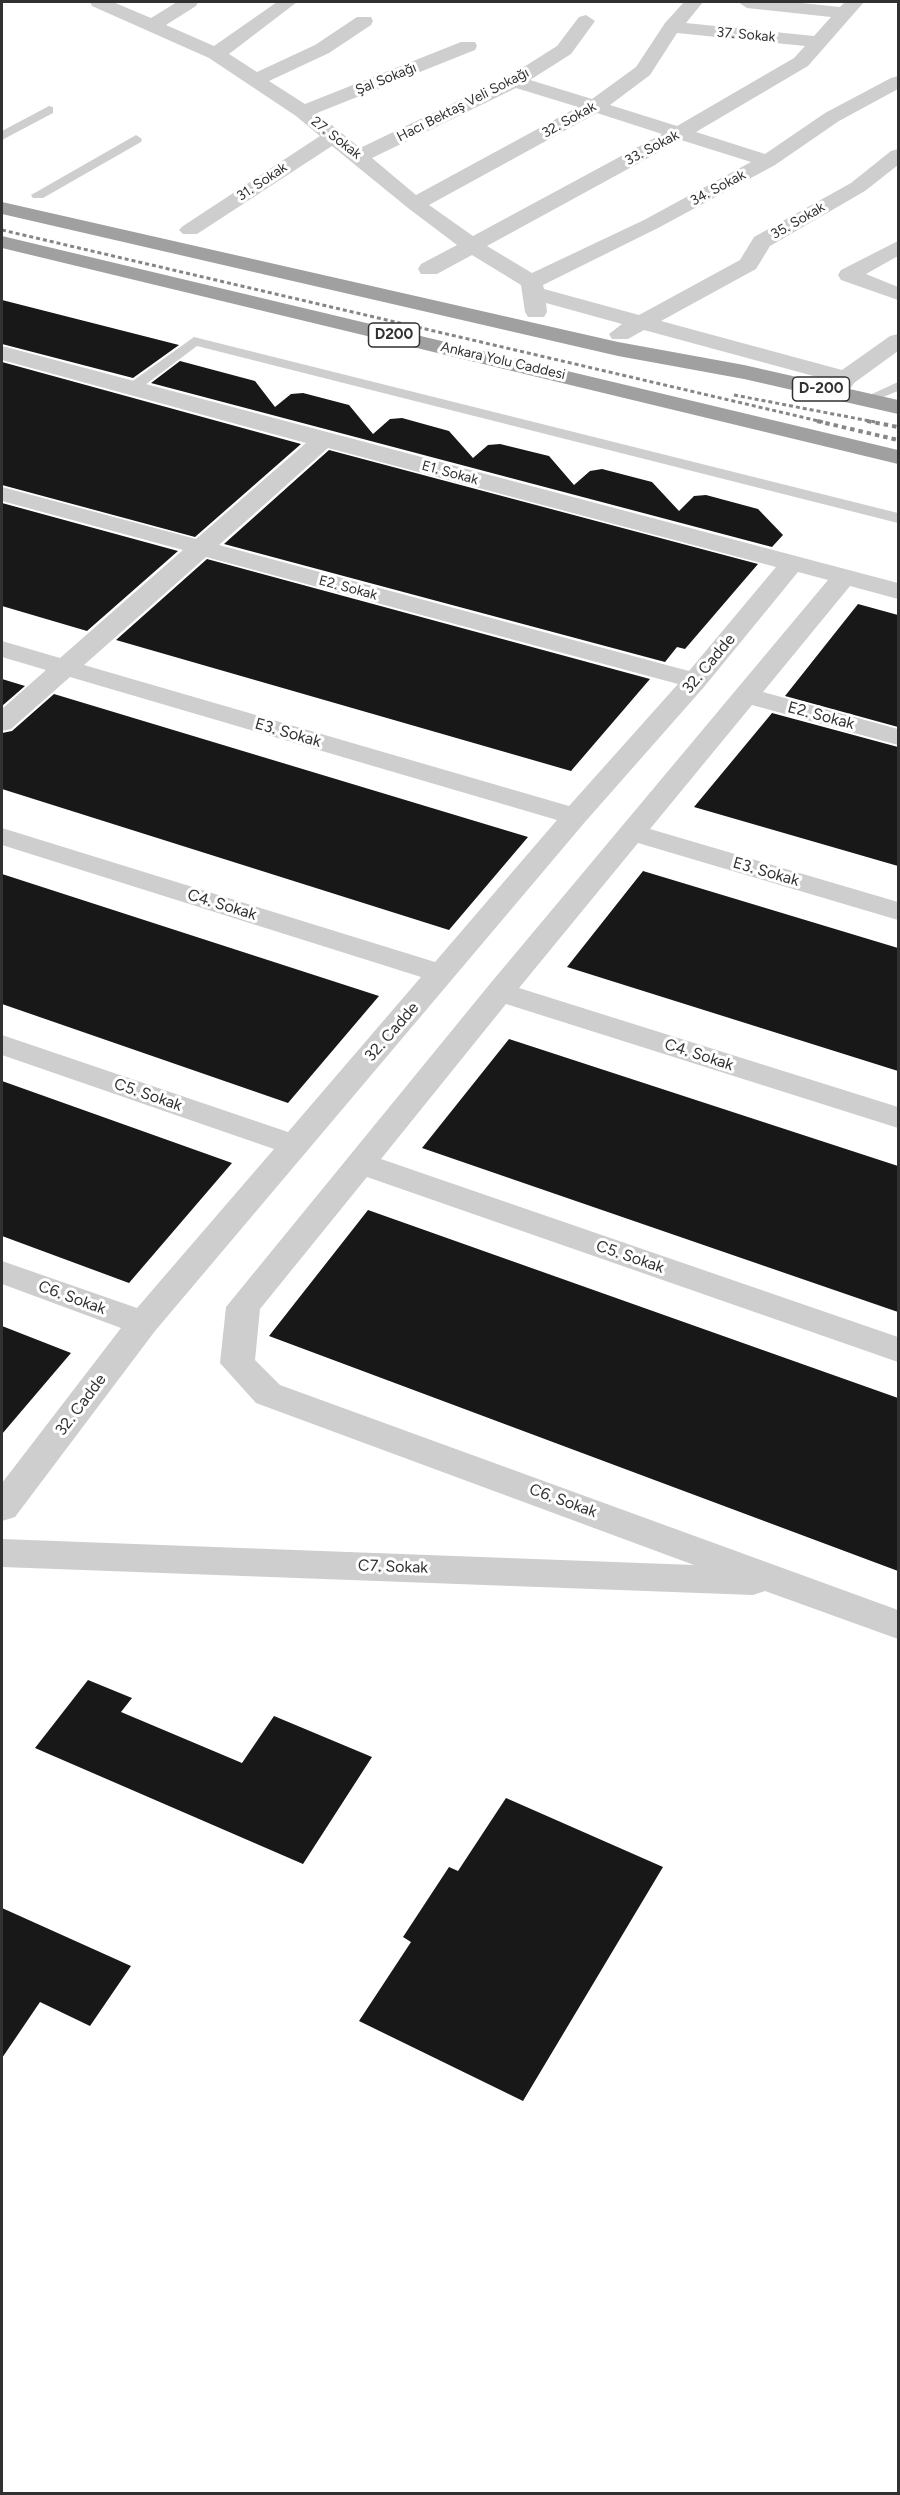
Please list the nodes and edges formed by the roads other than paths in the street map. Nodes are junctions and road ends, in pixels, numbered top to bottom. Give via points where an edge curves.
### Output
1 (189, 2) edge
2 (288, 2) edge
3 (694, 2) edge
4 (747, 2) edge
5 (116, 4) edge
6 (850, 7) edge
7 (364, 21) dead end
8 (586, 21) dead end
9 (154, 25) junction
10 (672, 27) junction
11 (820, 42) junction
12 (468, 46) dead end
13 (216, 54) junction
14 (256, 80) junction
15 (515, 81) junction
16 (898, 82) edge
17 (595, 106) junction
18 (49, 110) dead end
19 (303, 112) junction
20 (681, 132) junction
21 (334, 135) junction
22 (2, 136) edge
23 (136, 139) dead end
24 (360, 156) junction
25 (768, 161) junction
26 (894, 162) edge
27 (2, 187) edge
28 (38, 195) junction
29 (415, 204) junction
30 (2, 208) edge
31 (190, 230) junction
32 (2, 242) edge
33 (471, 245) junction
34 (898, 247) edge
35 (2, 257) edge
36 (429, 269) dead end
37 (898, 294) edge
38 (534, 296) junction
39 (643, 323) junction
40 (620, 334) junction
41 (898, 341) edge
42 (2, 353) edge
43 (744, 372) junction
44 (841, 385) junction
45 (898, 386) edge
46 (132, 388) junction
47 (866, 400) junction
48 (898, 407) edge
49 (786, 429) junction
50 (323, 440) junction
51 (898, 457) edge
52 (2, 494) edge
53 (898, 518) edge
54 (201, 548) junction
55 (792, 563) junction
56 (844, 577) junction
57 (898, 591) edge
58 (2, 649) edge
59 (65, 668) junction
60 (695, 681) junction
61 (744, 695) junction
62 (2, 723) edge
63 (898, 737) edge
64 (575, 816) junction
65 (633, 833) junction
66 (2, 836) edge
67 (898, 911) edge
68 (443, 974) junction
69 (500, 992) junction
70 (2, 1045) edge
71 (898, 1118) edge
72 (295, 1145) junction
73 (362, 1163) junction
74 (2, 1272) edge
75 (143, 1323) junction
76 (898, 1350) edge
77 (2, 1508) edge
78 (2, 1553) edge
79 (784, 1582) junction
80 (898, 1625) edge

1 - 9 street
2 - 13 street
3 - 10 street, 32. Sokak
4 - 6 street
5 - 9 street, 27. Sokak
6 - 11 street, 33. Sokak
7 - 14 street via 322,49
8 - 15 street, Hacı Bektaş Veli Sokağı via 564,50
9 - 13 street, 27. Sokak
10 - 11 street, 37. Sokak
10 - 17 street, 32. Sokak via 643,71
11 - 20 street, 33. Sokak via 801,62
12 - 19 street, Şal Sokağı
13 - 14 street, 27. Sokak
14 - 19 street, 27. Sokak
15 - 17 street
15 - 24 street, Hacı Bektaş Veli Sokağı
16 - 25 street, 34. Sokak via 832,117
17 - 20 street
17 - 29 street, 32. Sokak
18 - 22 lane
19 - 21 street, 27. Sokak
20 - 25 street
20 - 33 street, 33. Sokak
21 - 24 street, 27. Sokak
21 - 31 street, 31. Sokak
23 - 28 lane
24 - 29 street, 27. Sokak
25 - 38 street, 34. Sokak via 651,224
26 - 39 street, 35. Sokak via 762,242 748,264
27 - 28 highway
28 - 31 highway
29 - 33 street, 27. Sokak
30 - 43 highway, D200 via 618,349
31 - 38 highway
32 - 49 highway, Ankara Yolu Caddesi / D200
33 - 36 street, 33. Sokak
33 - 38 street, 27. Sokak
34 - 37 street via 849,275
35 - 49 highway via 457,364
38 - 39 street, 27. Sokak
38 - 40 highway
39 - 40 street, 35. Sokak
39 - 44 street, 27. Sokak
40 - 43 highway
41 - 44 street
42 - 46 street, E1. Sokak
43 - 44 highway, D-200
44 - 47 highway, D-200
45 - 47 lane
46 - 50 street, E1. Sokak
46 - 53 lane via 194,341
47 - 48 highway, D-200
49 - 51 highway, Ankara Yolu Caddesi
50 - 54 street
50 - 55 street, E1. Sokak
52 - 54 street, E2. Sokak
54 - 59 street
54 - 60 street, E2. Sokak
55 - 56 street, E1. Sokak
55 - 60 street, 32. Cadde
56 - 57 street, E1. Sokak
56 - 61 street
58 - 59 street, E3. Sokak
59 - 62 street
59 - 64 street, E3. Sokak
60 - 64 street, 32. Cadde
61 - 63 street, E2. Sokak
61 - 65 street
64 - 68 street, 32. Cadde
65 - 67 street, E3. Sokak
65 - 69 street
66 - 68 street, C4. Sokak
68 - 72 street, 32. Cadde
69 - 71 street, C4. Sokak
69 - 73 street
70 - 72 street, C5. Sokak
72 - 75 street, 32. Cadde
73 - 76 street, C5. Sokak
73 - 79 street, C6. Sokak via 243,1307 237,1363 268,1394
74 - 75 street, C6. Sokak
75 - 77 street, 32. Cadde
78 - 79 street, C7. Sokak
79 - 80 street, C6. Sokak

